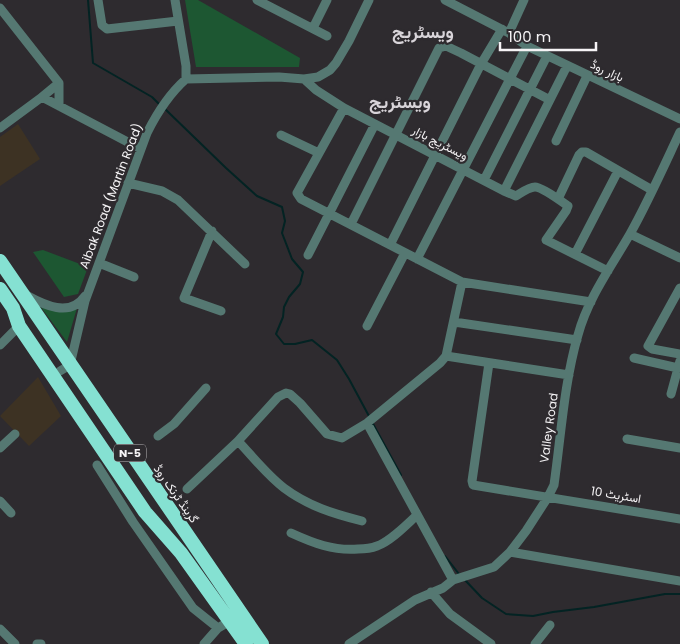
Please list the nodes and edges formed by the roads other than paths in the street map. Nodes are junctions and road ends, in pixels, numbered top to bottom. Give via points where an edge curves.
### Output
1 (98, 0) edge
2 (175, 0) edge
3 (256, 0) edge
4 (327, 0) edge
5 (368, 0) edge
6 (445, 0) edge
7 (524, 0) edge
8 (267, 2) edge
9 (0, 8) edge
10 (178, 21) junction
11 (312, 28) junction
12 (505, 31) junction
13 (327, 36) dead end
14 (527, 46) junction
15 (548, 56) junction
16 (482, 64) junction
17 (567, 66) junction
18 (587, 76) junction
19 (186, 79) junction
20 (304, 79) junction
21 (509, 79) junction
22 (59, 83) junction
23 (530, 90) junction
24 (42, 97) junction
25 (550, 100) junction
26 (59, 106) junction
27 (344, 108) junction
28 (680, 119) edge
29 (375, 124) junction
30 (0, 128) edge
31 (680, 132) edge
32 (395, 134) junction
33 (281, 135) dead end
34 (556, 141) dead end
35 (140, 149) junction
36 (319, 153) junction
37 (435, 155) junction
38 (463, 169) junction
39 (618, 170) junction
40 (484, 180) junction
41 (128, 182) junction
42 (652, 190) junction
43 (504, 191) junction
44 (558, 199) junction
45 (328, 213) junction
46 (351, 224) junction
47 (212, 231) junction
48 (630, 234) junction
49 (390, 245) junction
50 (405, 253) junction
51 (575, 254) junction
52 (308, 255) dead end
53 (680, 258) edge
54 (417, 259) junction
55 (0, 261) edge
56 (99, 264) junction
57 (245, 264) dead end
58 (608, 271) junction
59 (134, 277) dead end
60 (462, 282) junction
61 (17, 285) junction
62 (680, 288) edge
63 (0, 289) edge
64 (88, 292) junction
65 (591, 302) junction
66 (13, 308) junction
67 (221, 311) dead end
68 (454, 322) junction
69 (20, 326) junction
70 (366, 326) dead end
71 (577, 340) junction
72 (0, 345) edge
73 (680, 354) edge
74 (446, 356) junction
75 (634, 358) dead end
76 (489, 363) junction
77 (679, 364) edge
78 (65, 368) junction
79 (570, 375) junction
80 (206, 388) dead end
81 (671, 394) dead end
82 (369, 420) junction
83 (15, 434) dead end
84 (158, 436) dead end
85 (627, 439) dead end
86 (238, 441) junction
87 (0, 448) edge
88 (680, 448) edge
89 (97, 465) dead end
90 (187, 489) dead end
91 (548, 497) junction
92 (0, 501) edge
93 (11, 513) dead end
94 (417, 515) junction
95 (680, 519) edge
96 (362, 521) dead end
97 (291, 533) dead end
98 (510, 552) junction
99 (181, 553) junction
100 (459, 578) junction
101 (680, 580) edge
102 (431, 592) junction
103 (224, 625) junction
104 (550, 625) dead end
105 (0, 629) edge
106 (15, 644) edge
107 (37, 644) edge
108 (41, 644) edge
109 (204, 644) edge
110 (246, 644) edge
111 (262, 644) edge
112 (349, 644) edge
113 (491, 644) edge
114 (535, 644) edge

1 - 10 street via 102,25 107,29
2 - 10 street
3 - 8 street
4 - 11 street
5 - 20 street via 349,41 330,70 318,77
6 - 12 street, بازار روڈ
7 - 12 street
8 - 11 street
9 - 22 street
10 - 19 street
11 - 13 street
12 - 14 street, بازار روڈ
12 - 16 street
14 - 15 street, بازار روڈ
14 - 21 street
15 - 17 street, بازار روڈ
15 - 23 street
16 - 21 street
16 - 32 street via 446,46 440,48
16 - 37 street
17 - 18 street, بازار روڈ
17 - 25 street
18 - 28 street, بازار روڈ
18 - 34 street
19 - 20 street
19 - 35 street, Aibak Road (Martin Road) via 157,113
20 - 27 street, ویسٹریج بازار
21 - 23 street
21 - 38 street
22 - 24 street
22 - 26 street
23 - 25 street
23 - 40 street
24 - 26 street
24 - 30 street
25 - 43 street
26 - 35 street
27 - 29 street, ویسٹریج بازار
27 - 36 street
29 - 32 street, ویسٹریج بازار
29 - 45 street
31 - 42 street, Valley Road
32 - 37 street, ویسٹریج بازار
32 - 46 street
33 - 36 street
35 - 41 street, Aibak Road (Martin Road)
36 - 45 street via 297,193 301,199
37 - 38 street, ویسٹریج بازار
37 - 49 street
38 - 40 street, ویسٹریج بازار
38 - 54 street
39 - 42 street
39 - 44 street via 582,152
39 - 51 street
40 - 43 street, ویسٹریج بازار
41 - 47 street via 162,191 178,200
41 - 56 street, Aibak Road (Martin Road)
42 - 48 street, Valley Road
43 - 44 street, ویسٹریج بازار via 516,196 536,187
44 - 51 street via 568,206 546,240
45 - 46 street
45 - 52 street
46 - 49 street
47 - 57 street
47 - 67 street via 184,298
48 - 53 street
48 - 58 street, Valley Road
49 - 50 street
50 - 54 street
50 - 70 street
51 - 58 street
54 - 60 street
55 - 61 highway, گرینڈ ٹرنک روڈ / N-5
56 - 59 street
56 - 64 street, Aibak Road (Martin Road)
58 - 65 street, Valley Road
60 - 65 street
60 - 68 street
61 - 64 street via 25,294 55,308 77,305
61 - 78 highway, گرینڈ ٹرنک روڈ / N-5
62 - 73 street via 648,346
63 - 66 highway, گرینڈ ٹرنک روڈ / N-5
64 - 78 street, Aibak Road (Martin Road)
65 - 71 street, Valley Road
66 - 69 highway, گرینڈ ٹرنک روڈ / N-5
66 - 78 highway, گرینڈ ٹرنک روڈ / N-5
68 - 71 street
68 - 74 street
69 - 72 street
69 - 99 highway, گرینڈ ٹرنک روڈ / N-5 via 145,512
71 - 79 street, Valley Road
74 - 76 street
74 - 82 street
75 - 77 street
76 - 79 street
76 - 91 street, اسٹریٹ 10 via 473,485
77 - 81 street
78 - 99 highway, گرینڈ ٹرنک روڈ / N-5
78 - 111 highway, گرینڈ ٹرنک روڈ / N-5
79 - 91 street, Valley Road via 554,485
80 - 84 street via 174,424
82 - 86 street via 342,438 328,434 300,403 286,393
82 - 94 street
83 - 87 street
85 - 88 street
86 - 90 street
86 - 96 street via 283,487 305,502
89 - 103 street via 193,608
91 - 95 street, اسٹریٹ 10
91 - 98 street, Valley Road
92 - 93 street
94 - 97 street via 377,546 364,548 331,548
94 - 100 street
98 - 100 street, Valley Road via 494,567
98 - 101 street
99 - 103 highway, گرینڈ ٹرنک روڈ / N-5
100 - 102 street, Valley Road
102 - 112 street, Valley Road
102 - 113 street via 450,614
103 - 109 street
103 - 110 highway, گرینڈ ٹرنک روڈ / N-5
104 - 114 street
105 - 106 street
107 - 108 street

